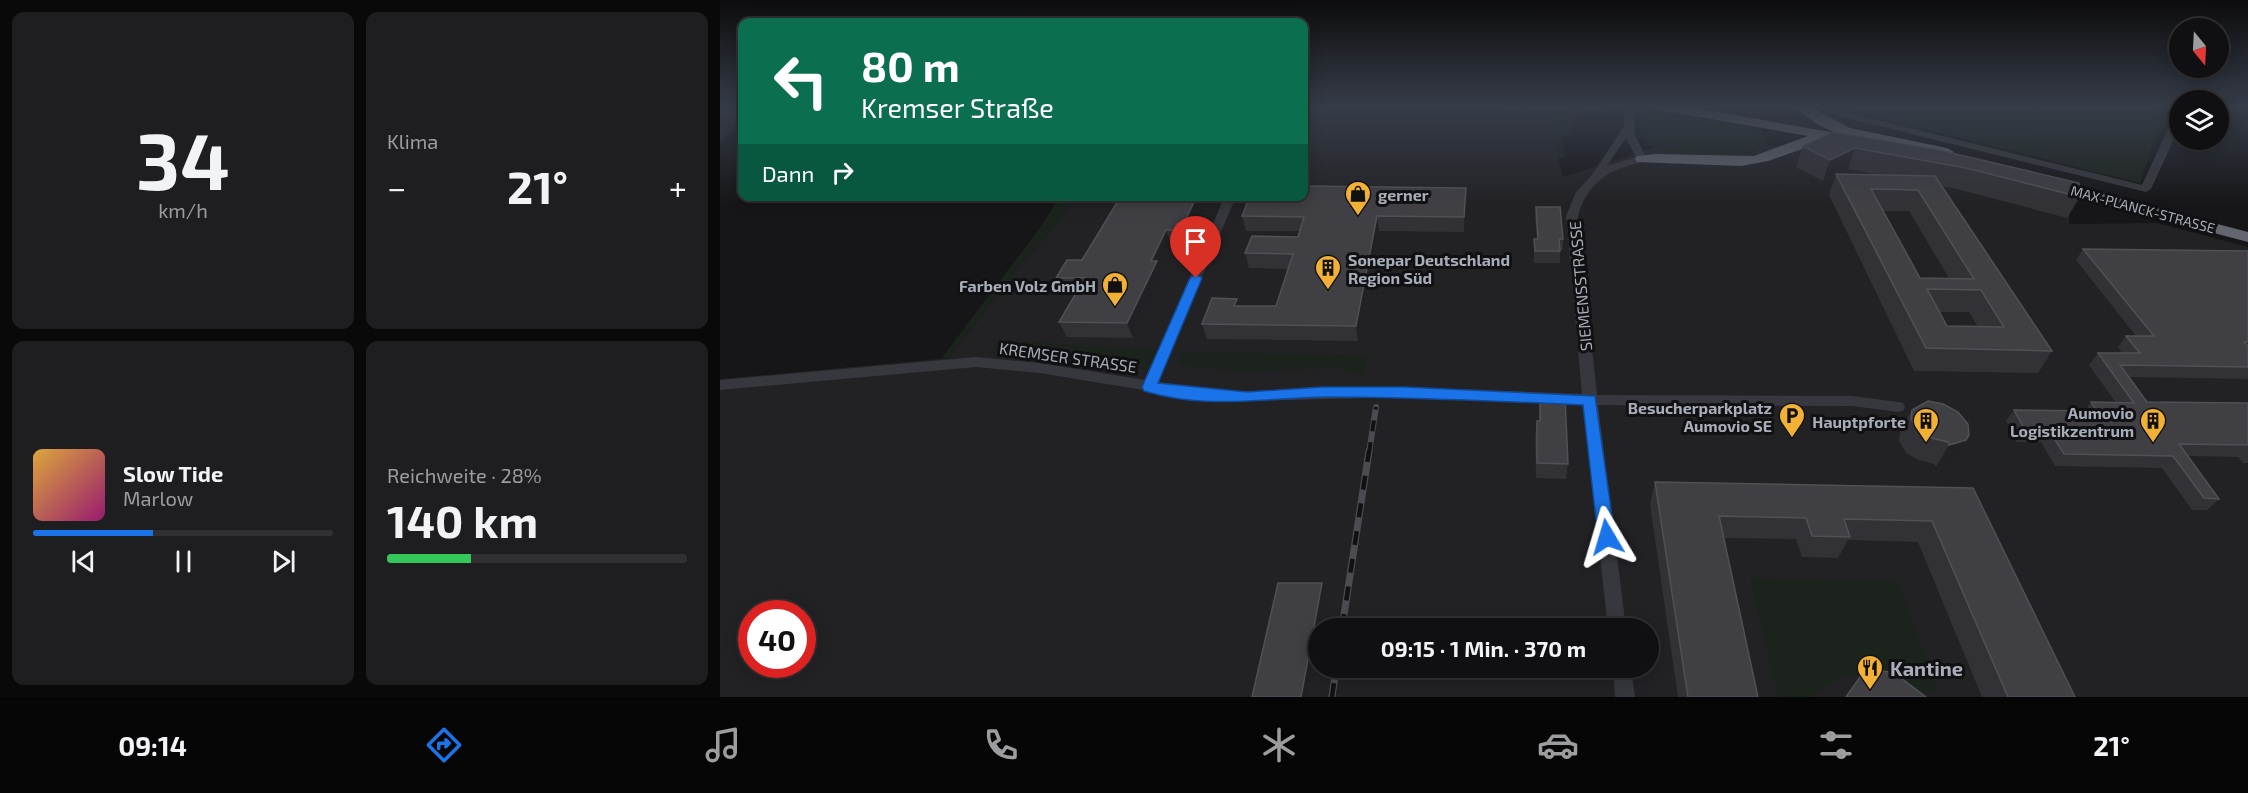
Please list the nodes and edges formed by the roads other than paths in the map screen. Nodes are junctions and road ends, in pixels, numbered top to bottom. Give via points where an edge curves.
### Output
1 (1620, 140) edge
2 (1631, 140) edge
3 (1775, 140) edge
4 (1815, 140) edge
5 (1867, 140) edge
6 (1872, 140) edge
7 (1937, 140) edge
8 (2167, 140) edge
9 (1764, 158) junction
10 (1642, 159) junction
11 (1962, 164) edge
12 (1594, 178) junction
13 (2038, 182) edge
14 (2140, 194) junction
15 (1229, 201) edge
16 (2245, 233) edge
17 (720, 385) edge
18 (1149, 387) junction
19 (1590, 400) junction
20 (1898, 407) dead end
21 (1616, 618) edge
22 (1623, 678) edge
23 (1625, 697) edge

1 - 12 street
2 - 10 street
3 - 9 highway via 1773,150
4 - 9 highway
5 - 11 highway, MAX-PLANCK-STRASSE
6 - 14 highway, MAX-PLANCK-STRASSE
7 - 14 street
8 - 14 street
9 - 10 highway
10 - 12 street, SIEMENSSTRASSE
12 - 19 street, SIEMENSSTRASSE via 1577,198 1572,216
13 - 16 highway, MAX-PLANCK-STRASSE
14 - 16 highway, MAX-PLANCK-STRASSE
15 - 18 street
17 - 18 street, KREMSER STRASSE via 976,362 1040,368
18 - 19 street, KREMSER STRASSE via 1247,398 1322,392 1404,392
19 - 20 street via 1852,401
19 - 21 street, SIEMENSSTRASSE
22 - 23 street

